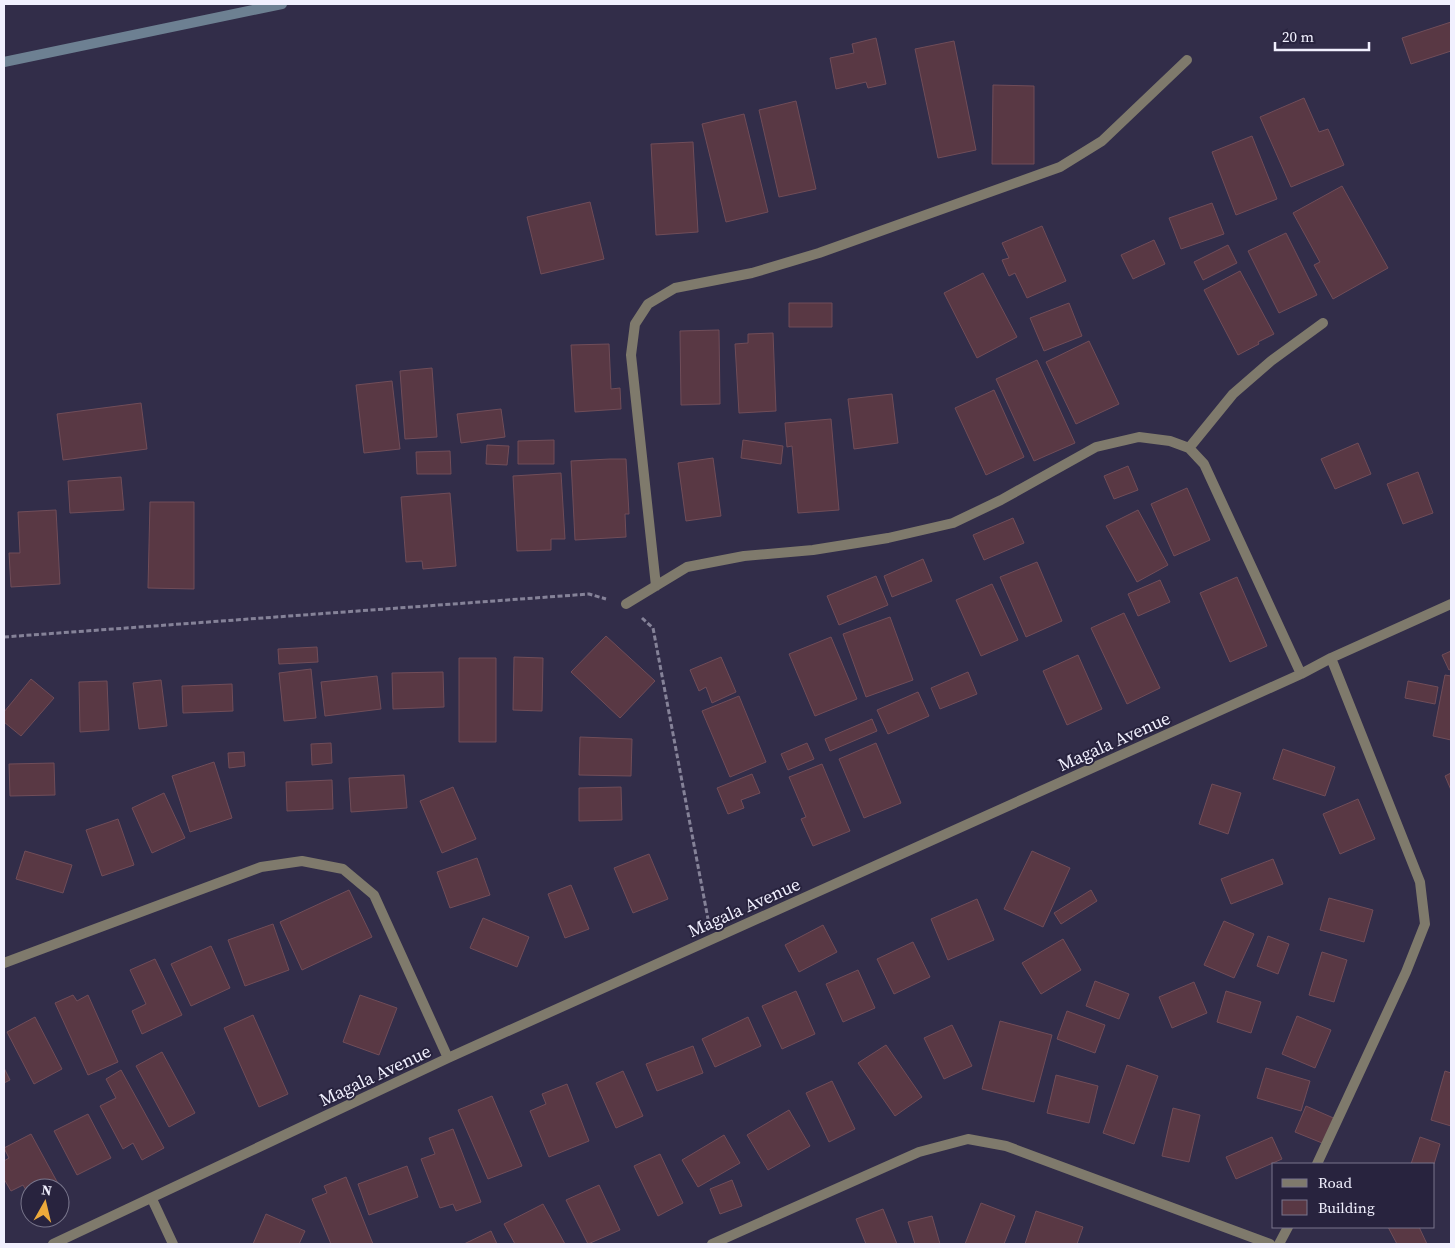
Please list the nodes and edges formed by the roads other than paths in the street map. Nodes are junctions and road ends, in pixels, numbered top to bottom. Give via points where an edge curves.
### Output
1 (1186, 60) dead end
2 (1322, 323) dead end
3 (1189, 448) junction
4 (656, 586) junction
5 (626, 604) road end
6 (1451, 604) edge
7 (1331, 658) junction
8 (1302, 674) junction
9 (4, 963) edge
10 (448, 1058) junction
11 (1317, 1163) edge
12 (152, 1199) junction
13 (1288, 1228) edge
14 (53, 1244) edge
15 (173, 1244) edge
16 (712, 1244) edge
17 (1270, 1244) edge
18 (1280, 1244) edge

1 - 4 street via 1102,141 1060,167 819,254 752,273 675,288 648,304 635,324 631,354
2 - 3 street via 1233,394
3 - 4 street via 1170,441 1139,437 1096,447 953,523 888,538 744,556 687,567
3 - 8 street via 1204,464
4 - 5 street
6 - 7 street, Magala Avenue
7 - 8 street, Magala Avenue
7 - 11 street via 1420,882 1425,924
8 - 10 street, Magala Avenue
9 - 10 street via 261,867 302,862 343,869 374,895
10 - 12 street, Magala Avenue
12 - 14 street, Magala Avenue
12 - 15 street
13 - 18 street
16 - 17 street via 919,1152 968,1139 1006,1146

